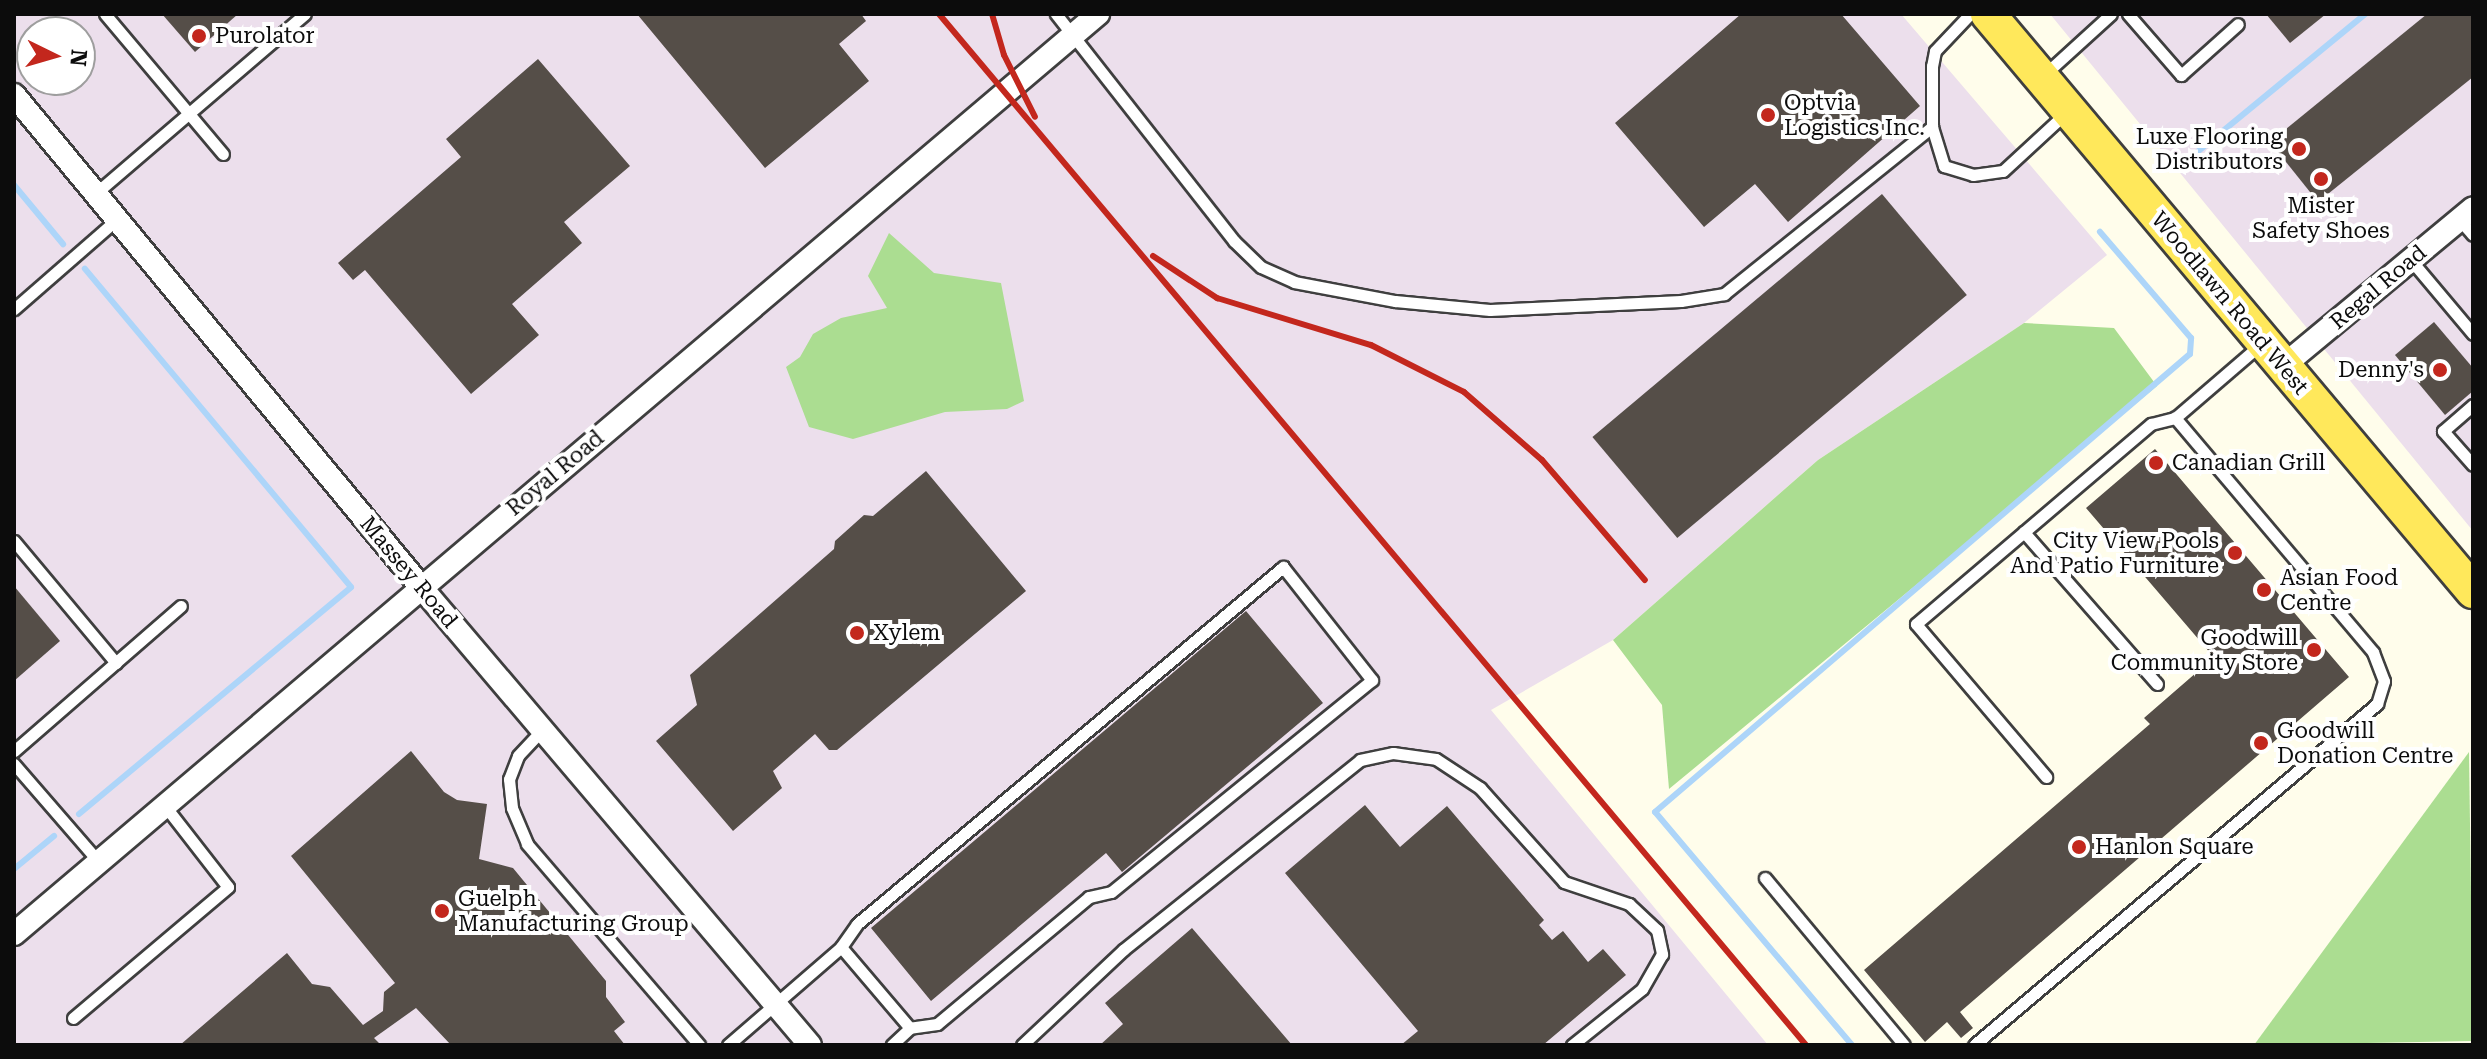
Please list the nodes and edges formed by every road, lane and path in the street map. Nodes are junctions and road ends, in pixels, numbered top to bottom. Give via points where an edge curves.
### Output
1 (105, 14) edge
2 (305, 14) edge
3 (1056, 14) edge
4 (1098, 14) edge
5 (1970, 14) edge
6 (1988, 14) edge
7 (2111, 14) edge
8 (2128, 14) edge
9 (2238, 24) dead end
10 (1072, 36) junction
11 (2041, 78) junction
12 (14, 95) edge
13 (2069, 110) junction
14 (187, 115) junction
15 (1932, 127) junction
16 (223, 154) dead end
17 (96, 193) junction
18 (117, 219) junction
19 (2468, 221) edge
20 (2410, 259) junction
21 (14, 309) edge
22 (2473, 334) edge
23 (2273, 354) junction
24 (2473, 405) edge
25 (2175, 418) junction
26 (2473, 465) edge
27 (2024, 532) junction
28 (14, 541) edge
29 (421, 587) junction
30 (2473, 591) edge
31 (181, 606) dead end
32 (116, 663) junction
33 (2157, 684) dead end
34 (542, 730) junction
35 (14, 751) edge
36 (14, 764) edge
37 (2046, 777) dead end
38 (165, 806) junction
39 (98, 861) junction
40 (1765, 878) dead end
41 (14, 934) edge
42 (841, 947) junction
43 (774, 1003) junction
44 (73, 1018) dead end
45 (910, 1028) junction
46 (699, 1045) edge
47 (728, 1045) edge
48 (810, 1045) edge
49 (892, 1045) edge
50 (1022, 1045) edge
51 (1572, 1045) edge
52 (1904, 1045) edge
53 (1974, 1045) edge

1 - 14 lane
2 - 14 lane
3 - 10 lane
4 - 10 street, Royal Road
5 - 15 lane via 1935,51
6 - 11 main road, Woodlawn Road West
7 - 11 lane
8 - 9 lane via 2181,75
10 - 15 lane via 1234,241 1261,267 1294,282 1395,301 1490,310 1681,301 1724,294
10 - 29 street, Royal Road
11 - 13 main road, Woodlawn Road West
12 - 17 street, Massey Road
13 - 15 lane via 2003,171 1973,175 1944,166
13 - 23 main road, Woodlawn Road West
14 - 16 lane
14 - 17 lane
17 - 18 street, Massey Road
18 - 21 lane
18 - 29 street, Massey Road
19 - 20 street, Regal Road
20 - 22 lane
20 - 23 street, Regal Road
23 - 25 lane
23 - 30 main road, Woodlawn Road West
24 - 26 lane via 2443,431
25 - 27 lane via 2151,424
25 - 53 lane via 2373,652 2384,681 2377,704
27 - 33 lane
27 - 37 lane via 1916,624
28 - 32 lane
29 - 34 street, Massey Road
29 - 38 street, Royal Road
31 - 32 lane
32 - 35 lane
34 - 43 street, Massey Road
34 - 46 lane via 518,756 509,779 512,808 527,844
36 - 39 lane
38 - 39 street, Royal Road
38 - 44 lane via 228,887
39 - 41 street, Royal Road
40 - 52 lane
42 - 43 lane
42 - 45 lane
42 - 45 lane via 857,924 1283,567 1372,680 1111,892 1089,897 937,1024
43 - 47 lane
43 - 48 street, Massey Road
45 - 49 lane
50 - 51 lane via 1123,950 1360,760 1393,753 1436,759 1480,788 1564,882 1629,904 1657,930 1662,954 1642,989

